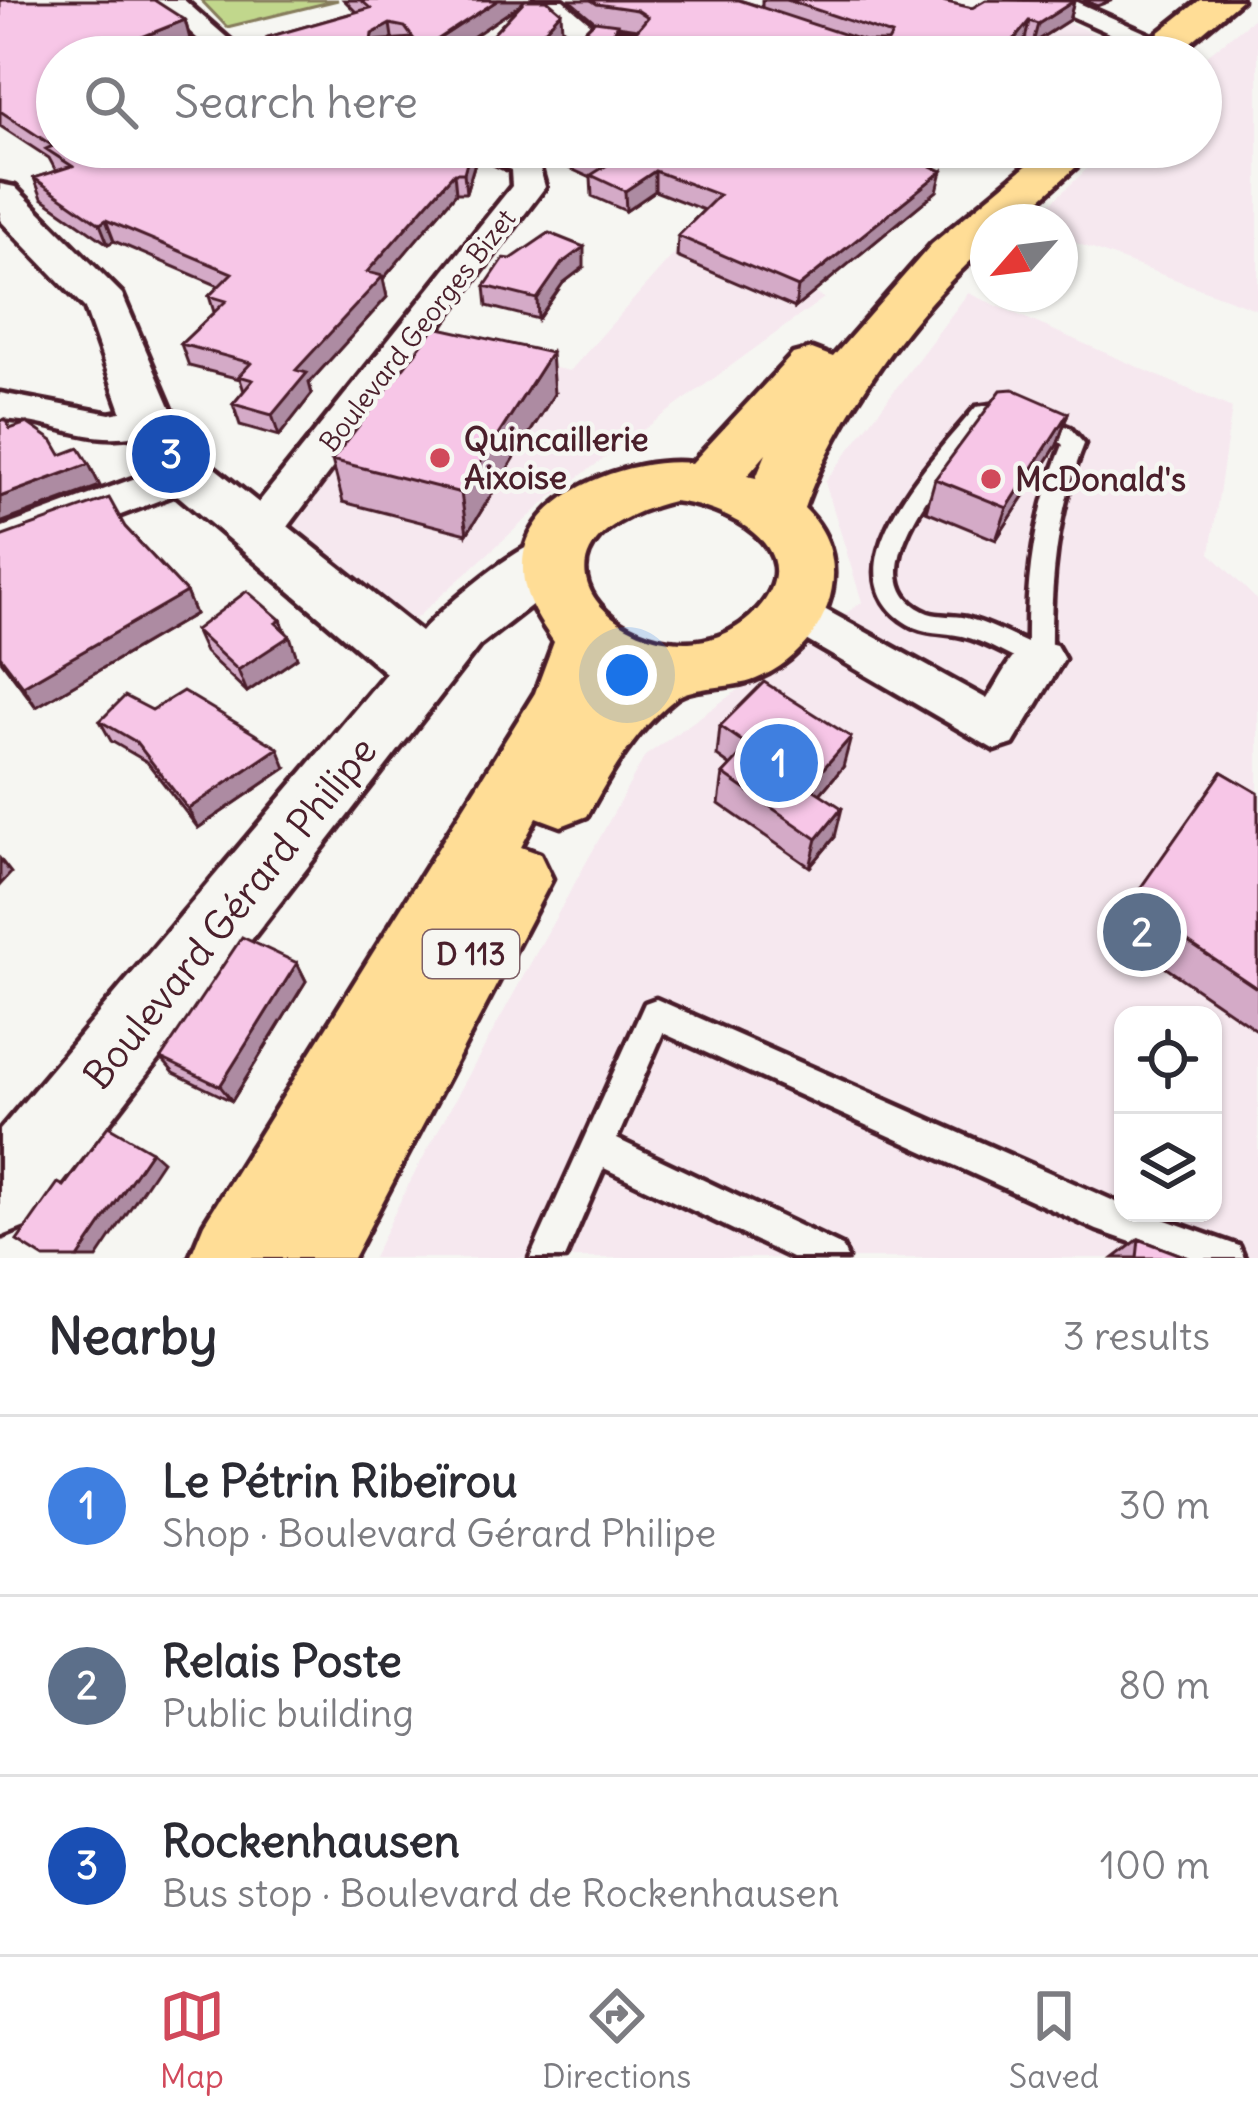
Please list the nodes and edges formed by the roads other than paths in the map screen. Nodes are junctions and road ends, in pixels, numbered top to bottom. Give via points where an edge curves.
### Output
1 (168, 0) edge
2 (547, 0) edge
3 (1048, 0) edge
4 (1223, 0) edge
5 (1257, 0) edge
6 (584, 30) junction
7 (210, 36) edge
8 (578, 36) edge
9 (623, 36) edge
10 (1128, 36) edge
11 (1181, 36) edge
12 (1192, 36) edge
13 (526, 168) edge
14 (1013, 168) edge
15 (1051, 168) edge
16 (0, 196) edge
17 (2, 406) edge
18 (149, 419) junction
19 (187, 474) junction
20 (707, 484) junction
21 (772, 513) junction
22 (259, 533) junction
23 (0, 545) edge
24 (566, 598) junction
25 (797, 612) junction
26 (442, 651) junction
27 (1039, 659) junction
28 (663, 667) junction
29 (597, 1147) junction
30 (361, 1150) junction
31 (0, 1195) edge
32 (238, 1258) edge
33 (301, 1258) edge
34 (342, 1258) edge
35 (547, 1258) edge
36 (830, 1258) edge
37 (1227, 1258) edge

1 - 7 street
2 - 6 street
3 - 10 street
4 - 11 main road
5 - 12 main road
6 - 8 street
6 - 9 lane
13 - 22 street, Boulevard Georges Bizet via 529,187
14 - 20 main road via 923,242
15 - 21 main road via 949,254 849,373 797,448
16 - 18 street via 106,304
17 - 18 street via 99,428 124,430
18 - 19 street
19 - 22 street
19 - 23 street
20 - 21 main road
20 - 24 main road via 640,484 582,511 563,533
21 - 25 main road via 804,559
22 - 26 street
24 - 26 street, Boulevard Gérard Philipe via 499,606
24 - 28 main road via 623,658
24 - 32 main road, D 113 via 566,702
25 - 27 street via 995,729
25 - 28 main road via 744,656
26 - 31 street, Boulevard Gérard Philipe
27 - 27 lane via 1037,592 1050,508 1074,444 1006,410 983,412 898,523 885,553 888,580 896,601 917,619 971,629
28 - 30 main road, D 113 via 590,742
29 - 35 lane
29 - 36 lane
29 - 37 lane via 656,1015 1097,1213
30 - 33 main road, D 113
30 - 34 lane

